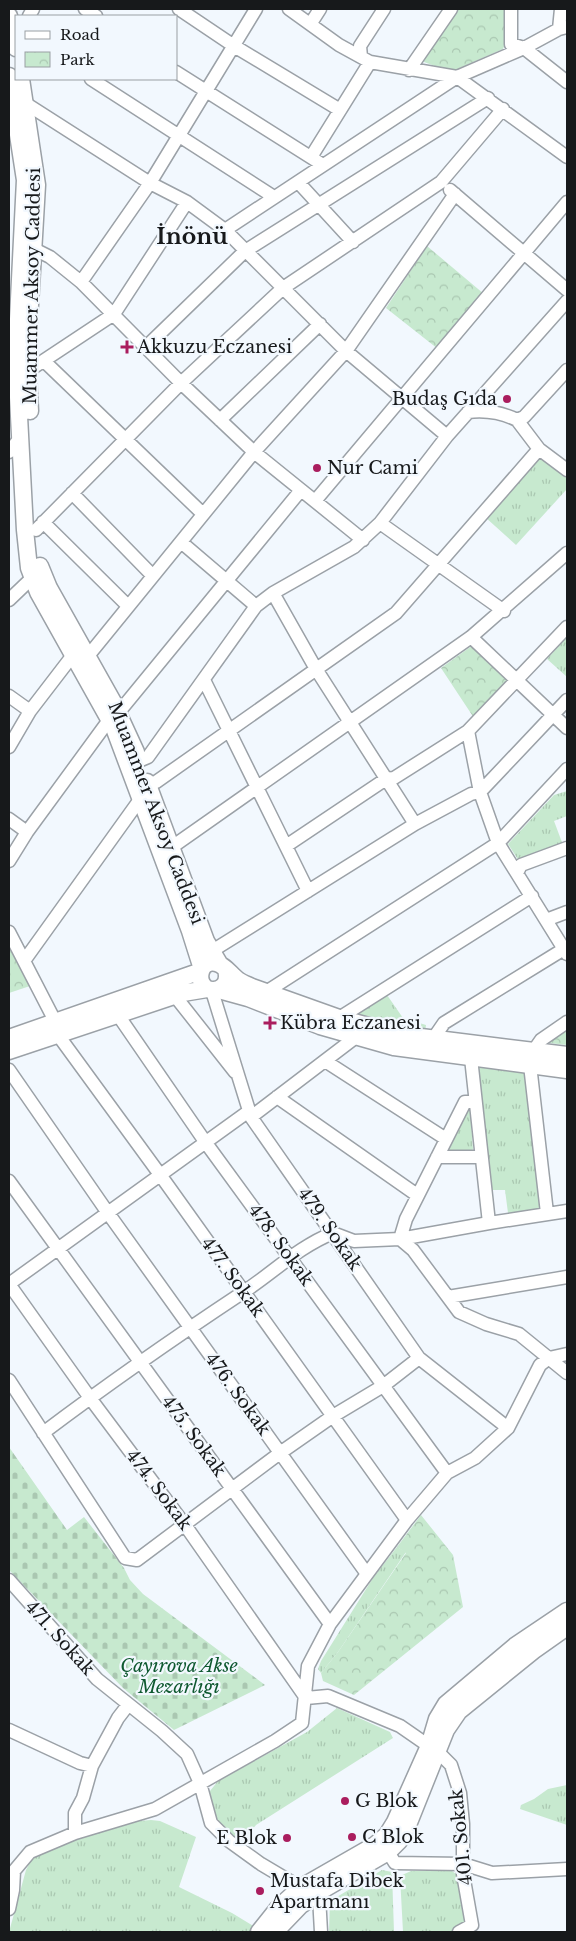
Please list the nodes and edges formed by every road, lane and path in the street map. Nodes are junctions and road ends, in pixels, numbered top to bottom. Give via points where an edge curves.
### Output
1 (179, 9) edge
2 (256, 9) edge
3 (289, 9) edge
4 (320, 9) edge
5 (384, 9) edge
6 (451, 9) edge
7 (511, 9) edge
8 (561, 9) edge
9 (9, 16) edge
10 (311, 23) junction
11 (563, 28) edge
12 (14, 42) edge
13 (234, 46) junction
14 (524, 48) junction
15 (366, 59) junction
16 (409, 70) junction
17 (178, 73) edge
18 (9, 76) edge
19 (456, 77) junction
20 (21, 80) edge
21 (93, 80) edge
22 (567, 82) edge
23 (204, 91) junction
24 (488, 98) junction
25 (25, 103) junction
26 (503, 109) junction
27 (340, 110) junction
28 (178, 136) junction
29 (311, 157) junction
30 (567, 157) edge
31 (323, 165) junction
32 (298, 182) junction
33 (441, 182) junction
34 (150, 183) junction
35 (455, 194) junction
36 (274, 197) junction
37 (187, 202) junction
38 (567, 202) edge
39 (319, 204) junction
40 (224, 230) junction
41 (353, 242) junction
42 (34, 249) junction
43 (245, 250) junction
44 (524, 253) junction
45 (15, 262) edge
46 (81, 282) junction
47 (284, 288) junction
48 (567, 290) edge
49 (567, 301) edge
50 (114, 314) junction
51 (320, 324) junction
52 (146, 347) junction
53 (346, 351) junction
54 (44, 361) junction
55 (567, 370) edge
56 (28, 371) junction
57 (181, 383) junction
58 (402, 398) junction
59 (468, 412) junction
60 (220, 420) junction
61 (517, 420) junction
62 (447, 436) junction
63 (20, 438) junction
64 (126, 439) junction
65 (539, 448) junction
66 (9, 452) edge
67 (254, 452) junction
68 (567, 470) edge
69 (301, 490) junction
70 (72, 493) junction
71 (315, 501) junction
72 (203, 514) junction
73 (380, 523) junction
74 (39, 526) junction
75 (362, 540) junction
76 (181, 542) junction
77 (567, 553) edge
78 (437, 564) junction
79 (153, 576) junction
80 (32, 578) junction
81 (227, 581) junction
82 (273, 593) junction
83 (9, 600) edge
84 (128, 606) junction
85 (256, 606) junction
86 (504, 611) junction
87 (567, 627) edge
88 (472, 638) junction
89 (81, 656) junction
90 (316, 669) junction
91 (204, 680) junction
92 (517, 680) junction
93 (9, 696) edge
94 (567, 700) edge
95 (30, 711) junction
96 (554, 715) junction
97 (114, 716) junction
98 (350, 723) junction
99 (567, 728) edge
100 (228, 730) junction
101 (468, 731) junction
102 (9, 747) edge
103 (134, 763) junction
104 (567, 769) edge
105 (386, 779) junction
106 (567, 784) edge
107 (257, 788) junction
108 (145, 792) junction
109 (480, 792) junction
110 (545, 792) junction
111 (9, 819) edge
112 (415, 824) junction
113 (27, 832) junction
114 (498, 843) junction
115 (286, 846) junction
116 (172, 847) junction
117 (567, 848) edge
118 (9, 861) edge
119 (517, 873) junction
120 (308, 891) junction
121 (532, 896) junction
122 (567, 912) edge
123 (546, 920) junction
124 (9, 932) edge
125 (566, 951) edge
126 (24, 961) junction
127 (219, 962) junction
128 (201, 970) junction
129 (213, 990) junction
130 (266, 992) junction
131 (174, 996) junction
132 (118, 1016) junction
133 (339, 1018) junction
134 (567, 1022) edge
135 (57, 1029) junction
136 (356, 1037) junction
137 (9, 1038) edge
138 (433, 1039) junction
139 (9, 1051) edge
140 (567, 1055) edge
141 (471, 1058) junction
142 (532, 1058) junction
143 (325, 1061) junction
144 (9, 1070) edge
145 (567, 1070) edge
146 (239, 1078) junction
147 (277, 1097) junction
148 (474, 1102) junction
149 (250, 1114) junction
150 (446, 1138) junction
151 (206, 1143) junction
152 (437, 1157) junction
153 (481, 1157) junction
154 (161, 1176) junction
155 (9, 1181) edge
156 (418, 1195) junction
157 (567, 1212) edge
158 (108, 1213) junction
159 (548, 1213) junction
160 (488, 1223) junction
161 (333, 1234) junction
162 (400, 1239) junction
163 (58, 1249) junction
164 (289, 1257) junction
165 (567, 1277) edge
166 (9, 1284) edge
167 (244, 1292) junction
168 (448, 1297) junction
169 (190, 1327) junction
170 (567, 1354) edge
171 (419, 1358) junction
172 (549, 1358) junction
173 (140, 1362) junction
174 (567, 1373) edge
175 (9, 1380) edge
176 (383, 1386) junction
177 (90, 1398) junction
178 (332, 1416) junction
179 (508, 1428) junction
180 (43, 1433) junction
181 (280, 1453) junction
182 (447, 1473) junction
183 (232, 1489) junction
184 (407, 1520) junction
185 (185, 1525) junction
186 (367, 1574) junction
187 (9, 1580) edge
188 (567, 1611) edge
189 (330, 1624) junction
190 (567, 1628) edge
191 (306, 1698) junction
192 (128, 1704) junction
193 (9, 1730) edge
194 (433, 1749) junction
195 (92, 1766) junction
196 (200, 1783) junction
197 (75, 1833) junction
198 (388, 1852) junction
199 (463, 1864) junction
200 (12, 1869) edge
201 (567, 1870) edge
202 (300, 1888) junction
203 (319, 1896) junction
204 (9, 1909) edge
205 (475, 1928) edge
206 (259, 1932) edge
207 (275, 1932) edge
208 (321, 1932) edge
209 (460, 1932) edge

1 - 13 street
2 - 13 street
3 - 10 street
4 - 10 street
5 - 15 street via 360,46
6 - 16 street
7 - 14 street via 511,44
8 - 11 street
9 - 12 main road
10 - 15 street via 340,45
11 - 14 street
13 - 23 street
13 - 27 street
14 - 19 street
14 - 22 street
15 - 16 street
15 - 27 street
16 - 19 street
17 - 23 street
18 - 45 main road via 25,180
19 - 24 street
19 - 31 street
20 - 25 main road, Muammer Aksoy Caddesi
21 - 28 street
23 - 28 street
23 - 29 street
24 - 26 street
24 - 39 street
25 - 34 street
25 - 42 main road, Muammer Aksoy Caddesi via 36,178
26 - 30 street
26 - 33 street
27 - 29 street
28 - 34 street
28 - 36 street
29 - 31 street
31 - 32 street
32 - 36 street
32 - 39 street
33 - 35 street
33 - 41 street
34 - 37 street
34 - 46 street
35 - 44 street
35 - 53 street
36 - 40 street
37 - 40 street
37 - 50 street
38 - 44 street
39 - 41 street
39 - 43 street
40 - 43 street
41 - 47 street
42 - 46 street via 50,257
42 - 56 main road, Muammer Aksoy Caddesi
43 - 47 street
43 - 52 street
44 - 48 street
44 - 58 street
45 - 63 main road
46 - 50 street
47 - 51 street
47 - 57 street
49 - 59 street
50 - 52 street
50 - 54 street
51 - 53 street
51 - 60 street
52 - 57 street
53 - 58 street
53 - 67 street
54 - 56 street
54 - 64 street
55 - 61 street via 530,412
56 - 74 main road, Muammer Aksoy Caddesi
57 - 60 street
57 - 64 street
58 - 62 street
58 - 71 street
59 - 61 street via 500,413
59 - 62 street
60 - 67 street
61 - 65 street
62 - 73 street
63 - 66 street
63 - 80 main road via 25,530
64 - 70 street
64 - 72 street
65 - 68 street
65 - 78 street
67 - 69 street
67 - 72 street
69 - 71 street
69 - 81 street
70 - 74 street
70 - 79 street
71 - 75 street
72 - 76 street
73 - 75 street
73 - 78 street
74 - 84 street
74 - 89 main road, Muammer Aksoy Caddesi via 37,552 44,577
75 - 82 street
76 - 79 street
76 - 81 street
77 - 86 street
78 - 86 street
78 - 90 street via 396,613
79 - 84 street
80 - 83 street
80 - 89 main road
81 - 85 street
81 - 97 street
82 - 85 street
82 - 90 street
84 - 89 street
85 - 91 street
86 - 88 street
87 - 92 street
88 - 92 street
88 - 98 street
89 - 95 street
89 - 97 main road
90 - 98 street
90 - 100 street
91 - 100 street
91 - 103 street via 148,757
92 - 96 street
92 - 101 street
93 - 95 street
94 - 96 street
95 - 102 street
96 - 99 street
96 - 109 street
97 - 103 main road
97 - 113 street
98 - 105 street
98 - 107 street
100 - 107 street
100 - 108 street
101 - 105 street via 394,778
101 - 109 street
103 - 108 main road
104 - 110 street
105 - 112 street
105 - 115 street
106 - 110 street
107 - 115 street
107 - 116 street
108 - 116 main road, Muammer Aksoy Caddesi
108 - 126 street
108 - 128 main road
109 - 112 street via 470,794
109 - 114 street
110 - 114 street
111 - 113 street
112 - 120 street
113 - 118 street
114 - 119 street
114 - 130 street
115 - 120 street
116 - 127 main road, Muammer Aksoy Caddesi via 198,921
117 - 119 street via 521,865
119 - 121 street
120 - 127 street
121 - 123 street
121 - 133 street
122 - 123 street
123 - 125 street
124 - 126 street, 477. Sokak
125 - 138 street via 444,1023
126 - 135 street, 477. Sokak
127 - 128 main road via 209,963
127 - 129 main road via 227,980 224,986
127 - 130 main road via 244,983
128 - 129 main road via 201,982
128 - 135 main road
129 - 131 main road
129 - 136 main road
129 - 146 street, 479. Sokak
130 - 133 main road
131 - 132 main road
131 - 146 street
132 - 135 main road
132 - 151 street, 478. Sokak
133 - 138 main road
134 - 142 street via 541,1040
135 - 137 main road
135 - 139 main road
135 - 154 street, 477. Sokak
136 - 141 main road via 402,1049
136 - 143 street
138 - 142 main road
140 - 142 main road
141 - 142 main road
141 - 148 street
142 - 145 main road
142 - 159 street
143 - 147 street
143 - 150 street
144 - 158 street, 476. Sokak
146 - 149 street, 479. Sokak
147 - 149 street
147 - 156 street
148 - 150 street via 465,1102
148 - 153 street
149 - 151 street
149 - 161 street, 479. Sokak
150 - 152 street
151 - 154 street
151 - 164 street, 478. Sokak
152 - 153 street
152 - 156 street
153 - 160 street
154 - 158 street
154 - 167 street, 477. Sokak
155 - 163 street, 475. Sokak
156 - 162 street
157 - 159 street
158 - 163 street
158 - 169 street, 476. Sokak
159 - 160 street
160 - 162 street
161 - 162 street via 354,1241
161 - 164 street via 315,1240
161 - 171 street, 479. Sokak
162 - 168 street via 414,1250
163 - 166 street
163 - 173 street, 475. Sokak
164 - 167 street
164 - 176 street, 478. Sokak
165 - 168 street
166 - 177 street, 474. Sokak
167 - 169 street
167 - 178 street, 477. Sokak
168 - 172 street via 459,1312 518,1334
169 - 173 street
169 - 181 street, 476. Sokak
170 - 172 street
171 - 176 street
171 - 179 street, 479. Sokak
172 - 174 street
172 - 179 street via 540,1365
173 - 177 street
173 - 183 street, 475. Sokak
175 - 180 street
176 - 178 street
176 - 182 street, 478. Sokak
177 - 180 street
177 - 185 street, 474. Sokak
178 - 181 street
178 - 184 street, 477. Sokak
179 - 182 street via 475,1458
180 - 185 street via 125,1558 137,1560
181 - 183 street
181 - 186 street, 476. Sokak
182 - 184 street
183 - 185 street
183 - 189 street, 475. Sokak
184 - 186 street
185 - 191 street, 474. Sokak
186 - 189 street
187 - 192 street, 471. Sokak via 97,1679
188 - 194 main road via 515,1646 446,1704 436,1719
189 - 191 street via 308,1666
190 - 194 main road via 466,1704
191 - 194 street, 401. Sokak via 328,1696 400,1726
191 - 196 street via 302,1723
192 - 195 street
192 - 196 street, 471. Sokak via 188,1754
193 - 195 street
194 - 198 main road via 408,1825
194 - 199 street, 401. Sokak via 451,1765 460,1793
194 - 202 main road via 387,1835
195 - 197 street via 75,1813
196 - 197 street via 155,1809
196 - 202 street, 471. Sokak via 211,1823 229,1841
197 - 200 street via 30,1852
198 - 199 street via 395,1863
198 - 203 main road via 324,1889
199 - 201 street via 492,1872
199 - 205 street, 401. Sokak
200 - 204 street via 14,1890
202 - 203 street, 471. Sokak
202 - 206 main road
203 - 207 main road via 310,1899
203 - 208 street
205 - 209 street, 401. Sokak

